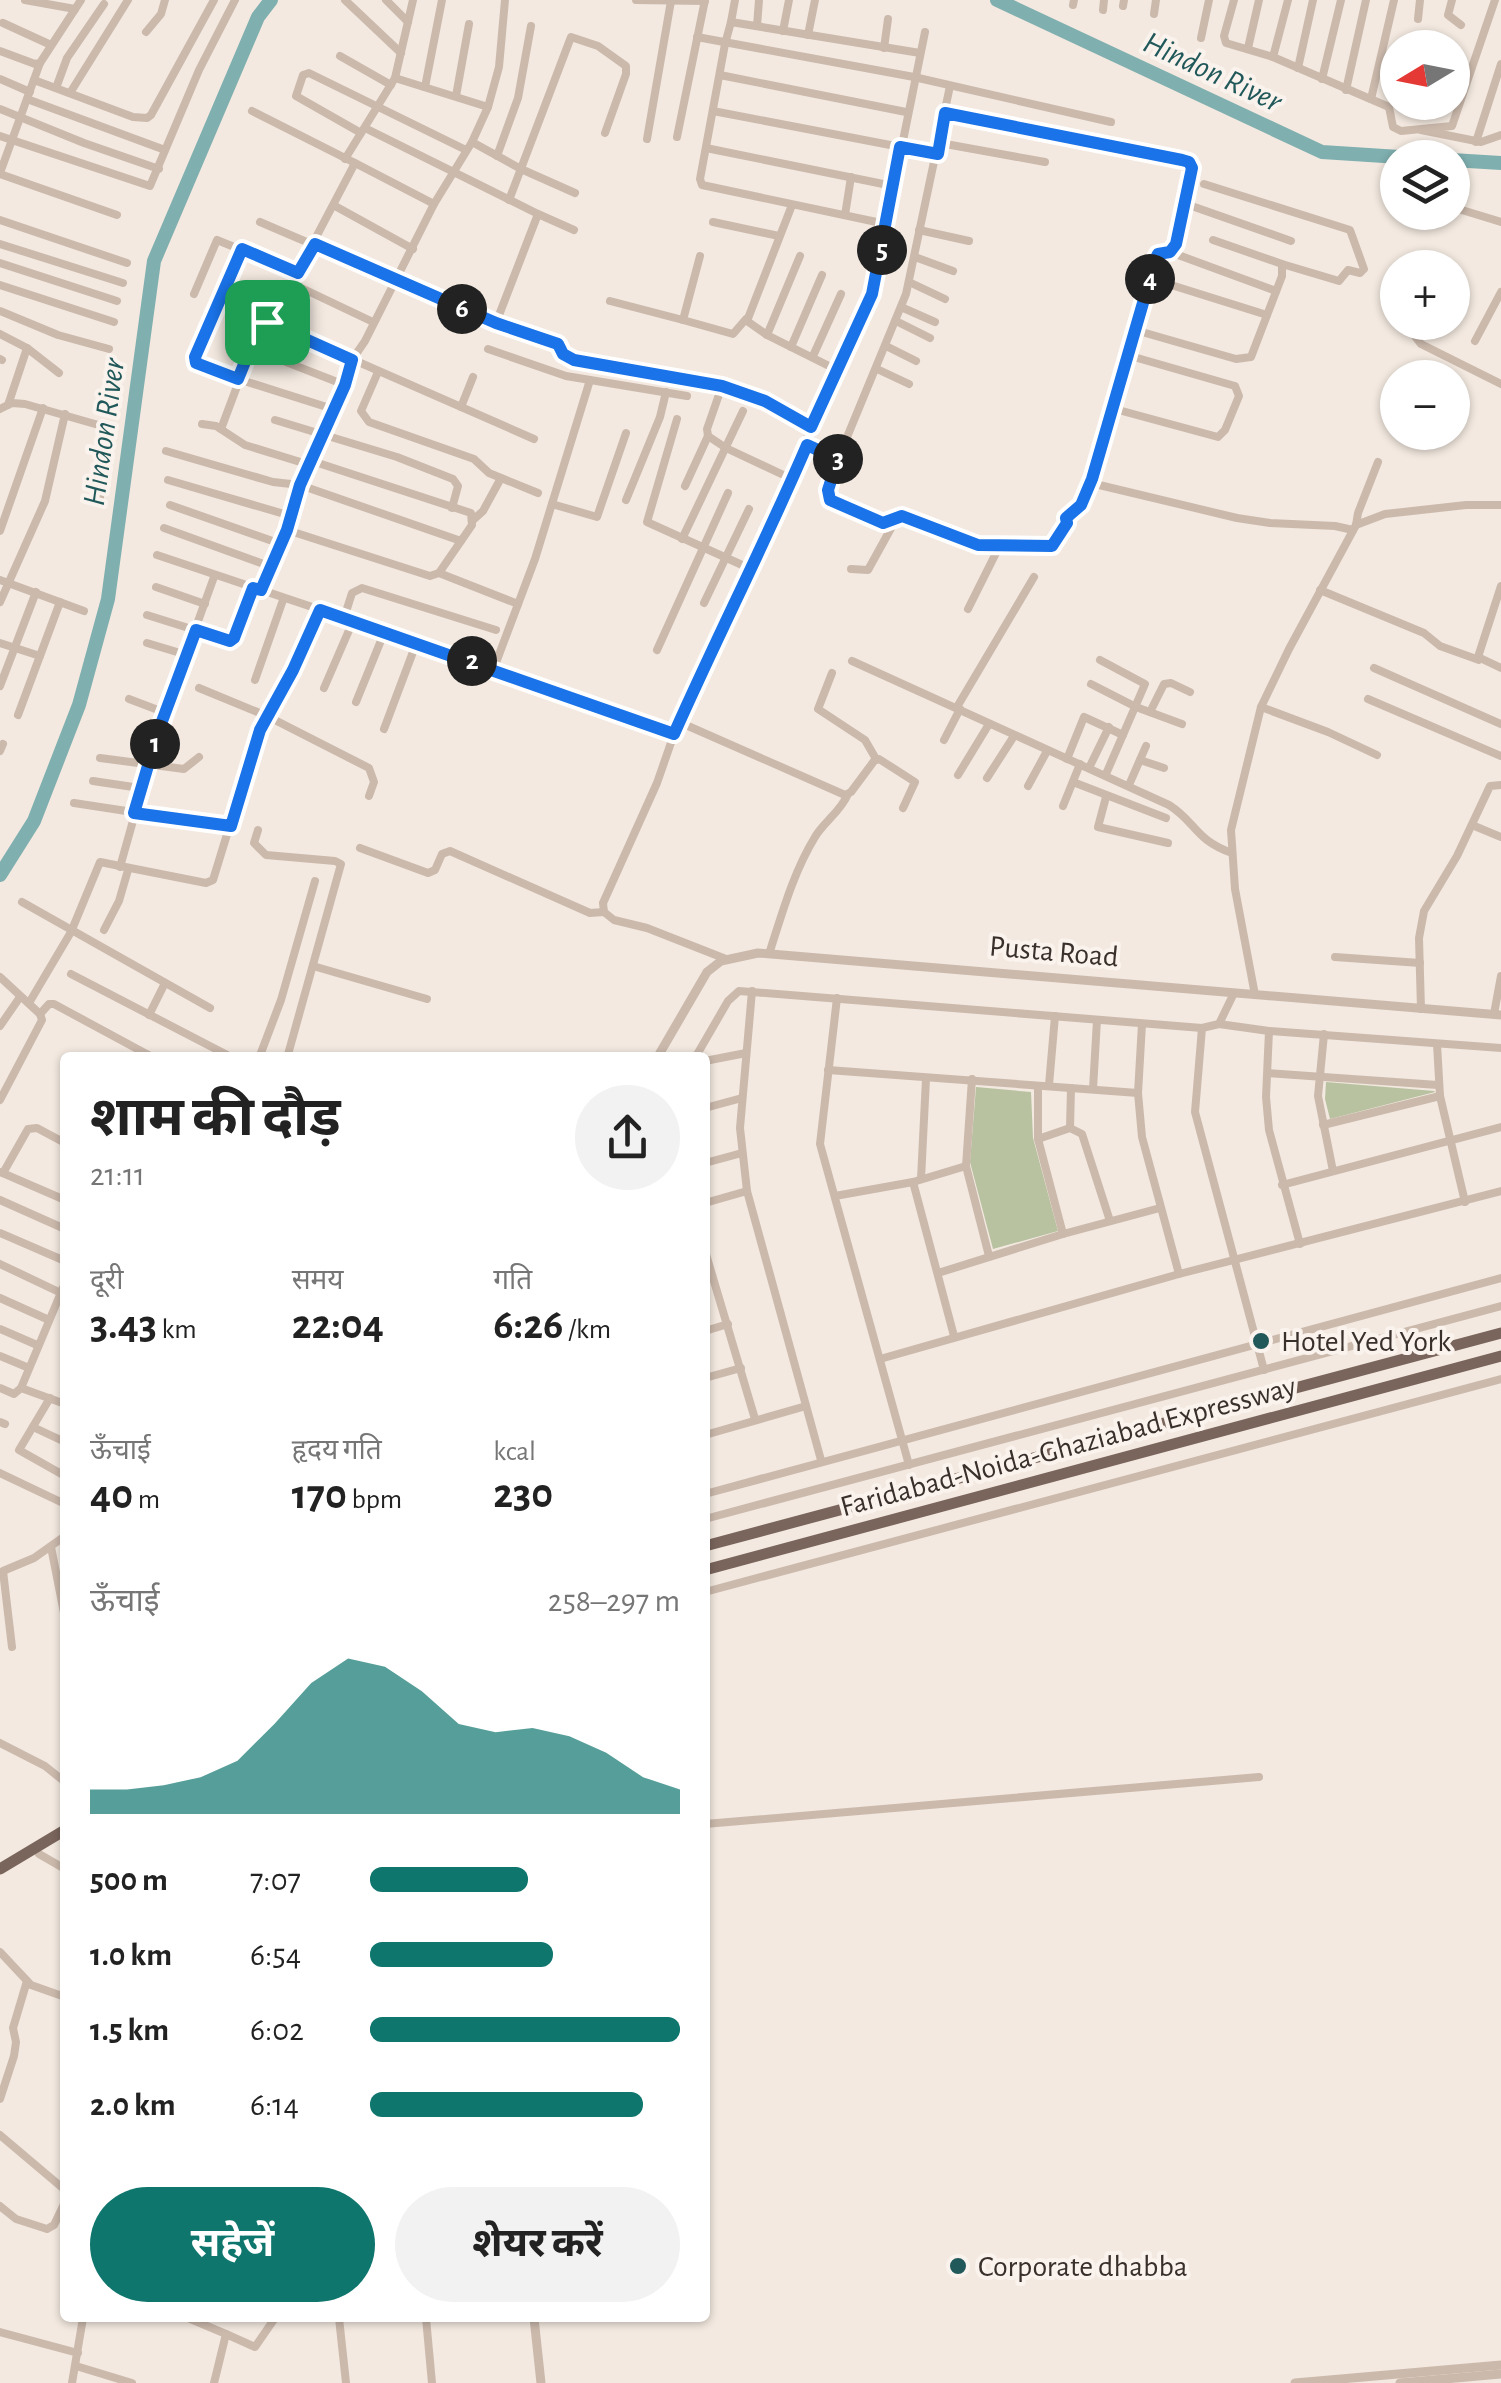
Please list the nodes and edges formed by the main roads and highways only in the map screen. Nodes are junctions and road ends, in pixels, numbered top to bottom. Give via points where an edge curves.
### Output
1 (1501, 1332) edge
2 (1501, 1356) edge
3 (710, 1545) edge
4 (710, 1569) edge
5 (60, 1833) edge
6 (60, 1842) edge
7 (0, 1869) edge
8 (0, 1878) edge

1 - 3 main road, Faridabad-Noida-Ghaziabad Expressway
2 - 4 main road, Faridabad-Noida-Ghaziabad Expressway
5 - 7 main road
6 - 8 main road

